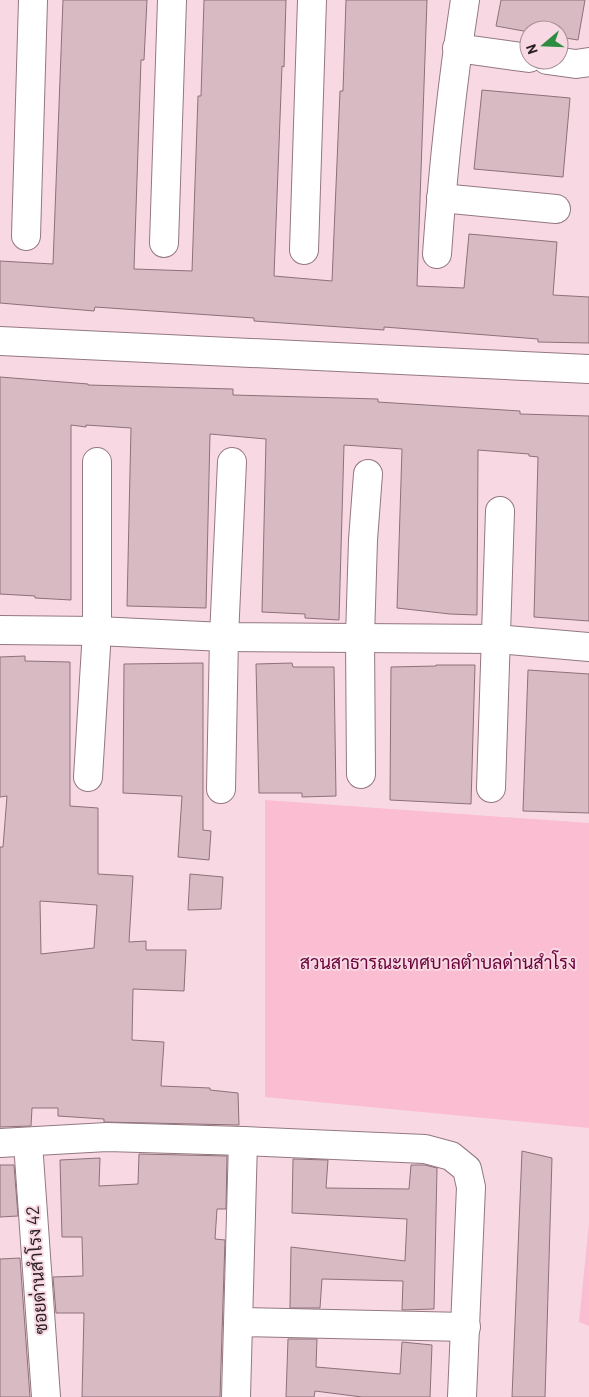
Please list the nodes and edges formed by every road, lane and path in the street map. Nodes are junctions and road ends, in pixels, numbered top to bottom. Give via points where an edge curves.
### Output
1 (33, 0) edge
2 (172, 0) edge
3 (312, 0) edge
4 (465, 0) edge
5 (457, 48) junction
6 (519, 57) edge
7 (589, 62) edge
8 (569, 63) edge
9 (441, 198) junction
10 (556, 209) dead end
11 (26, 236) dead end
12 (164, 243) dead end
13 (304, 250) dead end
14 (437, 254) dead end
15 (0, 341) edge
16 (589, 369) edge
17 (97, 462) dead end
18 (232, 462) dead end
19 (368, 474) dead end
20 (500, 511) dead end
21 (0, 630) edge
22 (97, 631) junction
23 (224, 637) junction
24 (360, 637) junction
25 (497, 639) junction
26 (589, 647) edge
27 (361, 774) dead end
28 (88, 777) dead end
29 (491, 788) dead end
30 (221, 789) dead end
31 (243, 1140) junction
32 (0, 1143) edge
33 (28, 1143) junction
34 (239, 1322) junction
35 (466, 1327) junction
36 (46, 1397) edge
37 (236, 1397) edge
38 (462, 1397) edge

1 - 11 street
2 - 12 street
3 - 13 street
4 - 5 street
5 - 6 street
5 - 9 street
7 - 8 street
9 - 10 street
9 - 14 street
15 - 16 street
17 - 22 street
18 - 23 street
19 - 24 street
20 - 25 street
21 - 22 street
22 - 23 street
22 - 28 street
23 - 24 street
23 - 30 street
24 - 25 street
24 - 27 street
25 - 26 street
25 - 29 street
31 - 33 street via 107,1137
31 - 34 street
31 - 35 street via 426,1149 451,1156 467,1169 471,1187
32 - 33 street
33 - 36 street, ซอยด่านสำโรง 42
34 - 35 street
34 - 37 street
35 - 38 street

